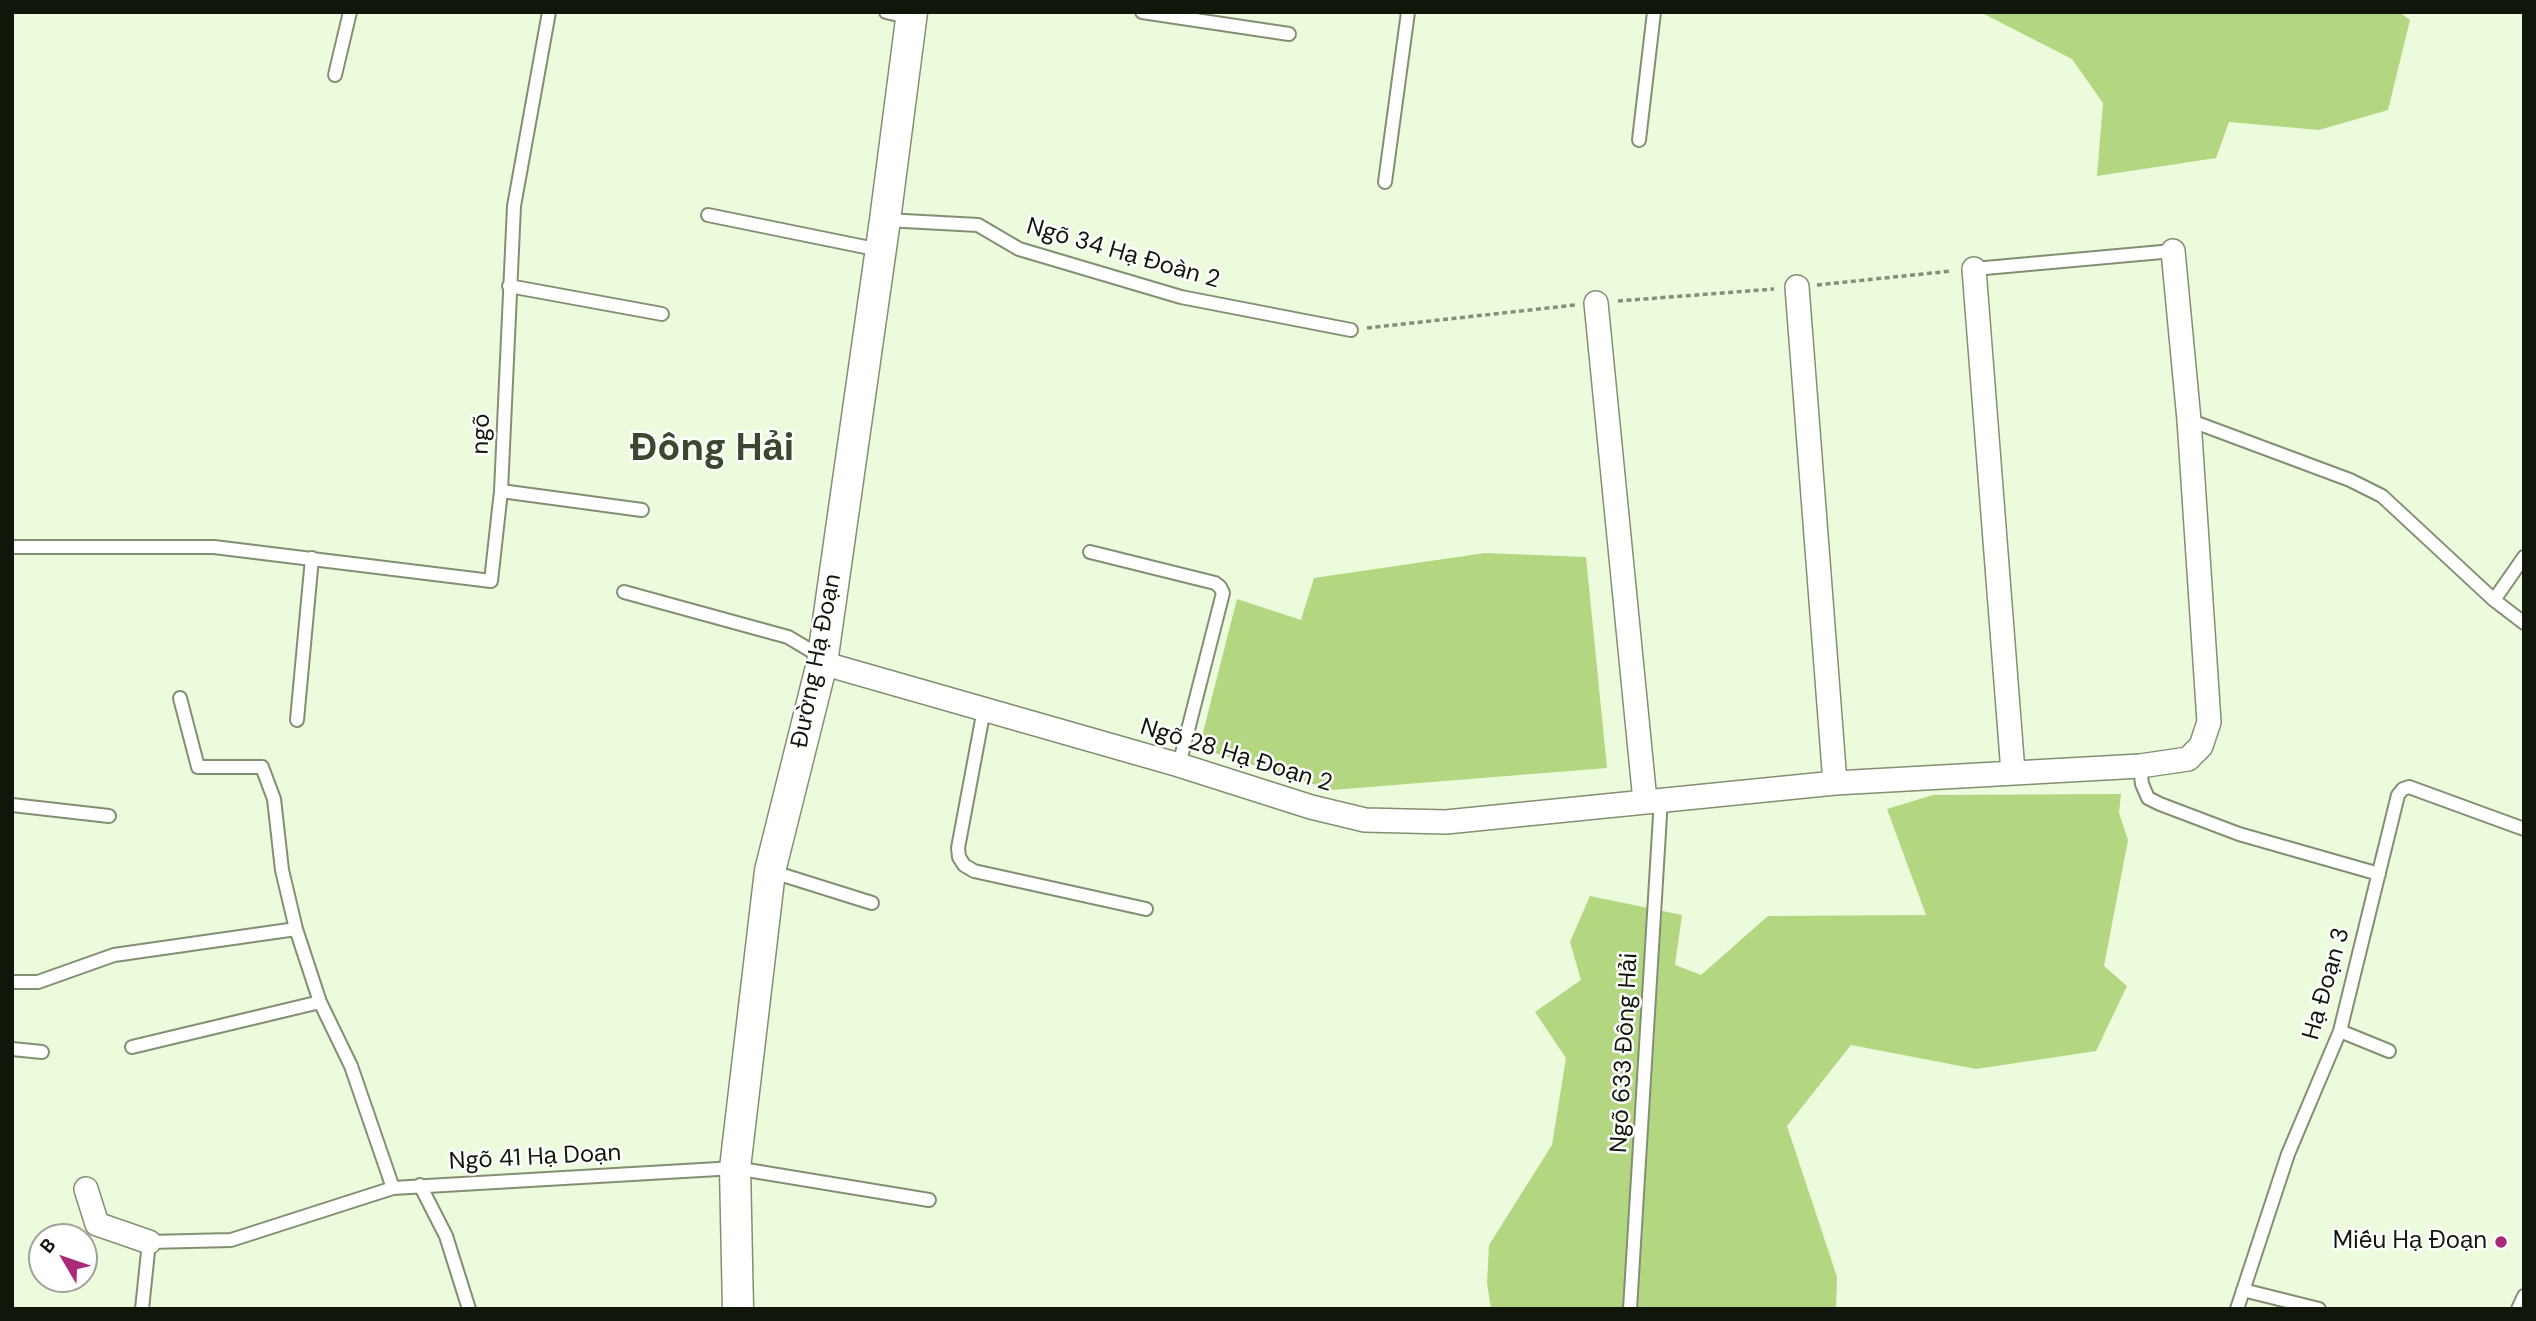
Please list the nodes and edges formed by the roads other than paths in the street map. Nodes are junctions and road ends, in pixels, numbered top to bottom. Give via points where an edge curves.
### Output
1 (350, 12) edge
2 (549, 12) edge
3 (1142, 12) edge
4 (1408, 12) edge
5 (1654, 12) edge
6 (903, 14) edge
7 (1289, 34) dead end
8 (335, 75) dead end
9 (1639, 140) dead end
10 (1385, 182) dead end
11 (708, 215) dead end
12 (885, 220) junction
13 (880, 250) junction
14 (2173, 251) joint
15 (1974, 269) joint
16 (509, 286) junction
17 (1797, 287) road end
18 (1596, 303) road end
19 (662, 314) dead end
20 (1351, 330) road end
21 (2189, 420) junction
22 (501, 491) junction
23 (642, 510) dead end
24 (12, 547) edge
25 (1090, 552) dead end
26 (2524, 557) edge
27 (312, 558) junction
28 (624, 592) dead end
29 (2494, 600) junction
30 (2524, 622) edge
31 (822, 663) junction
32 (180, 698) dead end
33 (984, 709) junction
34 (297, 720) dead end
35 (1179, 765) junction
36 (2140, 766) junction
37 (2013, 772) junction
38 (1835, 783) junction
39 (1653, 800) junction
40 (12, 805) edge
41 (109, 816) dead end
42 (2524, 829) edge
43 (770, 871) junction
44 (2379, 874) junction
45 (872, 903) dead end
46 (1146, 909) dead end
47 (296, 929) junction
48 (12, 982) edge
49 (320, 1002) junction
50 (2340, 1031) junction
51 (132, 1047) dead end
52 (12, 1049) edge
53 (2389, 1051) dead end
54 (42, 1052) dead end
55 (735, 1168) junction
56 (420, 1185) junction
57 (393, 1188) junction
58 (86, 1189) dead end
59 (929, 1200) dead end
60 (149, 1242) junction
61 (2243, 1290) junction
62 (2524, 1296) edge
63 (142, 1309) edge
64 (469, 1309) edge
65 (738, 1309) edge
66 (1630, 1309) edge
67 (2237, 1309) edge
68 (2319, 1309) edge
69 (2518, 1309) edge

1 - 8 lane
2 - 16 lane, ngõ via 514,206
3 - 7 lane
4 - 10 lane
5 - 9 lane
6 - 12 street, Đường Hạ Đoạn
11 - 13 lane
12 - 13 street, Đường Hạ Đoạn
12 - 20 lane, Ngõ 34 Hạ Đoàn 2 via 978,225 1020,249 1181,297
13 - 31 street, Đường Hạ Đoạn
14 - 15 lane
14 - 21 street
15 - 37 street
16 - 19 lane
16 - 22 lane, ngõ
17 - 38 street
18 - 39 street
21 - 29 lane via 2382,496
21 - 36 street, Ngõ 28 Hạ Đoạn 2 via 2209,722 2201,746 2188,759
22 - 23 lane
22 - 27 lane, ngõ via 491,581
24 - 27 lane, ngõ via 214,547
25 - 35 lane via 1215,583 1223,593
26 - 29 lane
27 - 34 lane
28 - 31 lane via 788,637 815,653
29 - 30 lane
31 - 33 street, Ngõ 28 Hạ Đoạn 2
31 - 43 street, Đường Hạ Đoạn
32 - 47 lane via 198,767 262,767 274,799 282,870
33 - 35 street, Ngõ 28 Hạ Đoạn 2
33 - 46 lane via 958,848 964,865
35 - 39 street, Ngõ 28 Hạ Đoạn 2 via 1365,820 1446,821
36 - 37 street, Ngõ 28 Hạ Đoạn 2
36 - 44 lane via 2148,797 2160,804 2239,834
37 - 38 street, Ngõ 28 Hạ Đoạn 2
38 - 39 street, Ngõ 28 Hạ Đoạn 2
39 - 66 lane, Ngõ 633 Đông Hải
40 - 41 lane
42 - 44 lane, Hạ Đoạn 3 via 2443,798 2403,789
43 - 45 lane
43 - 55 street, Đường Hạ Đoạn
44 - 50 lane, Hạ Đoạn 3
47 - 48 lane via 114,956 38,982
47 - 49 lane
49 - 51 lane
49 - 57 lane via 351,1066
50 - 53 lane
50 - 61 lane, Hạ Đoạn 3 via 2288,1154
52 - 54 lane
55 - 56 lane, Ngõ 41 Hạ Doạn
55 - 59 lane, Ngõ 41 Hạ Doạn
55 - 65 street, Đường Hạ Đoạn
56 - 57 lane, Ngõ 41 Hạ Doạn
56 - 64 lane via 446,1236
57 - 60 lane, Ngõ 41 Hạ Doạn via 231,1240
58 - 60 street via 97,1224
60 - 63 lane
61 - 67 lane, Hạ Đoạn 3
61 - 68 lane
62 - 69 lane

